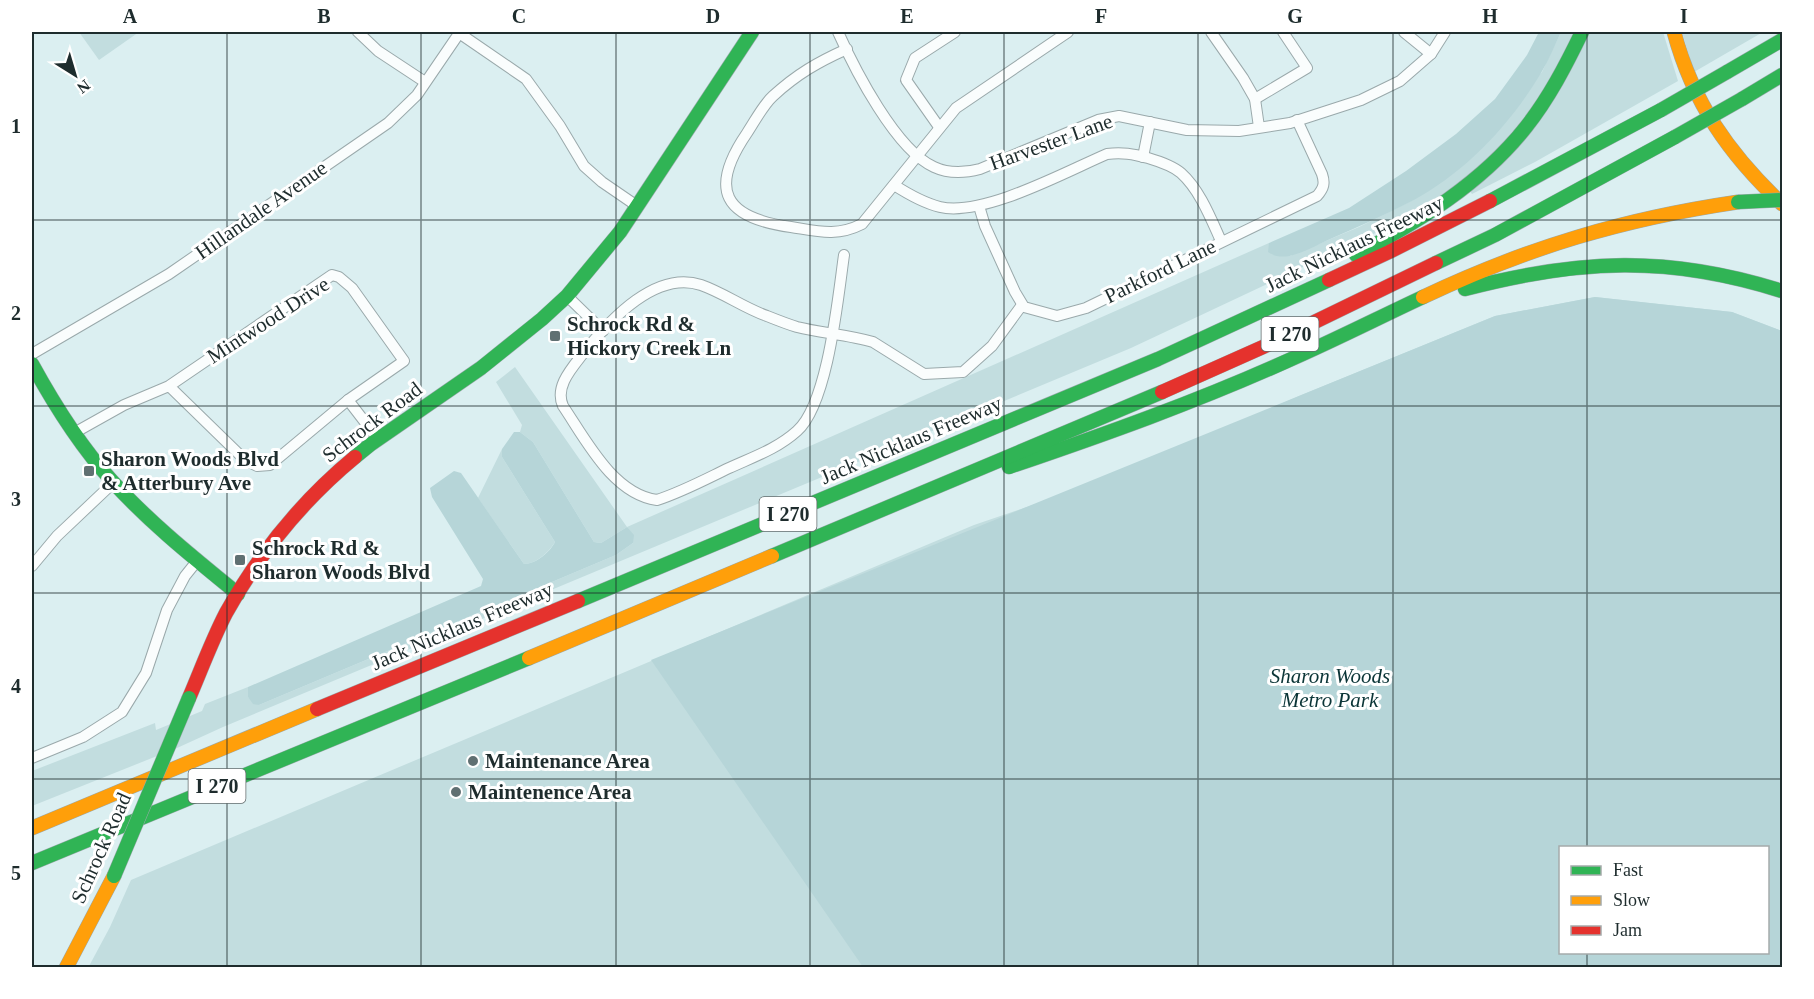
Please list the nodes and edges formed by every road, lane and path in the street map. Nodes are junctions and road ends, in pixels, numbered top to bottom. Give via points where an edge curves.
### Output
1 (358, 32) edge
2 (460, 32) edge
3 (752, 32) edge
4 (838, 32) edge
5 (955, 32) edge
6 (1068, 32) edge
7 (1211, 32) edge
8 (1283, 32) edge
9 (1404, 32) edge
10 (1445, 32) edge
11 (1582, 32) edge
12 (1674, 32) edge
13 (1782, 40) edge
14 (846, 49) junction
15 (1431, 54) junction
16 (1782, 75) edge
17 (425, 82) junction
18 (1255, 99) junction
19 (1297, 120) junction
20 (1150, 122) junction
21 (939, 127) junction
22 (1259, 128) junction
23 (916, 156) junction
24 (1143, 157) junction
25 (894, 185) junction
26 (1782, 202) edge
27 (637, 206) junction
28 (979, 206) junction
29 (1221, 241) junction
30 (844, 255) dead end
31 (1782, 291) edge
32 (567, 297) junction
33 (1022, 305) junction
34 (1381, 318) junction
35 (603, 331) junction
36 (833, 334) junction
37 (1191, 344) junction
38 (32, 354) edge
39 (32, 364) edge
40 (169, 386) junction
41 (348, 400) junction
42 (74, 433) junction
43 (378, 439) junction
44 (113, 483) junction
45 (892, 504) junction
46 (197, 561) junction
47 (32, 566) edge
48 (238, 594) junction
49 (32, 758) edge
50 (32, 828) edge
51 (32, 863) edge
52 (66, 968) edge

1 - 17 street via 378,51
2 - 17 street, Hillandale Avenue
2 - 27 street via 526,80 584,166
3 - 27 main road, Schrock Road
4 - 14 street
5 - 21 street via 915,58 906,80
6 - 21 street via 956,108
7 - 18 street
8 - 18 street via 1307,68
9 - 15 street
10 - 15 street, Harvester Lane
11 - 37 main road via 1526,128 1474,180 1385,240
12 - 26 main road via 1688,76 1706,113 1734,155
13 - 37 main road, Jack Nicklaus Freeway / I 270, bridge via 1547,172 1389,252
14 - 23 street via 865,86
14 - 25 street via 811,66 771,97 736,149 727,168 726,189 735,207 752,219 830,233 862,224
15 - 19 street, Harvester Lane via 1400,81 1362,100
16 - 45 main road, I 270, bridge via 1495,235 1284,337
17 - 38 street, Hillandale Avenue via 388,123 169,274
18 - 22 street
19 - 22 street, Harvester Lane
19 - 29 street, Parkford Lane via 1322,174 1323,190
20 - 22 street, Harvester Lane via 1187,129
20 - 23 street, Harvester Lane via 1119,116 1098,120 969,171 936,168
20 - 24 street
21 - 23 street
23 - 25 street
24 - 28 street via 1107,154
24 - 29 street via 1180,172 1196,192
25 - 28 street via 941,207
26 - 34 main road, bridge via 1738,202 1602,227 1522,254
27 - 32 main road, Schrock Road
28 - 33 street
29 - 33 street, Parkford Lane via 1086,308 1057,316
30 - 36 street
31 - 34 main road via 1702,270 1592,265 1503,278
32 - 35 street
32 - 43 main road, Schrock Road via 480,369
33 - 36 street via 992,346 963,372 924,374 873,342
34 - 45 main road via 1224,389 1149,418
35 - 36 street via 625,308 659,287 679,282 699,285 797,327
35 - 36 street via 567,375 560,399 609,474 648,499 657,500 773,449 800,430 817,402
37 - 50 main road, Jack Nicklaus Freeway / I 270
39 - 42 main road
40 - 41 street via 257,466 270,465
40 - 41 street, Mintwood Drive via 332,275 352,288 404,362
40 - 42 street
41 - 43 street
42 - 44 main road
43 - 48 main road, Schrock Road via 341,469 274,539
44 - 46 main road
44 - 47 street via 57,536
45 - 51 main road, I 270
46 - 48 main road
46 - 49 street via 167,610 146,673 122,712 83,737
48 - 52 main road, Schrock Road, bridge via 210,647 114,876

